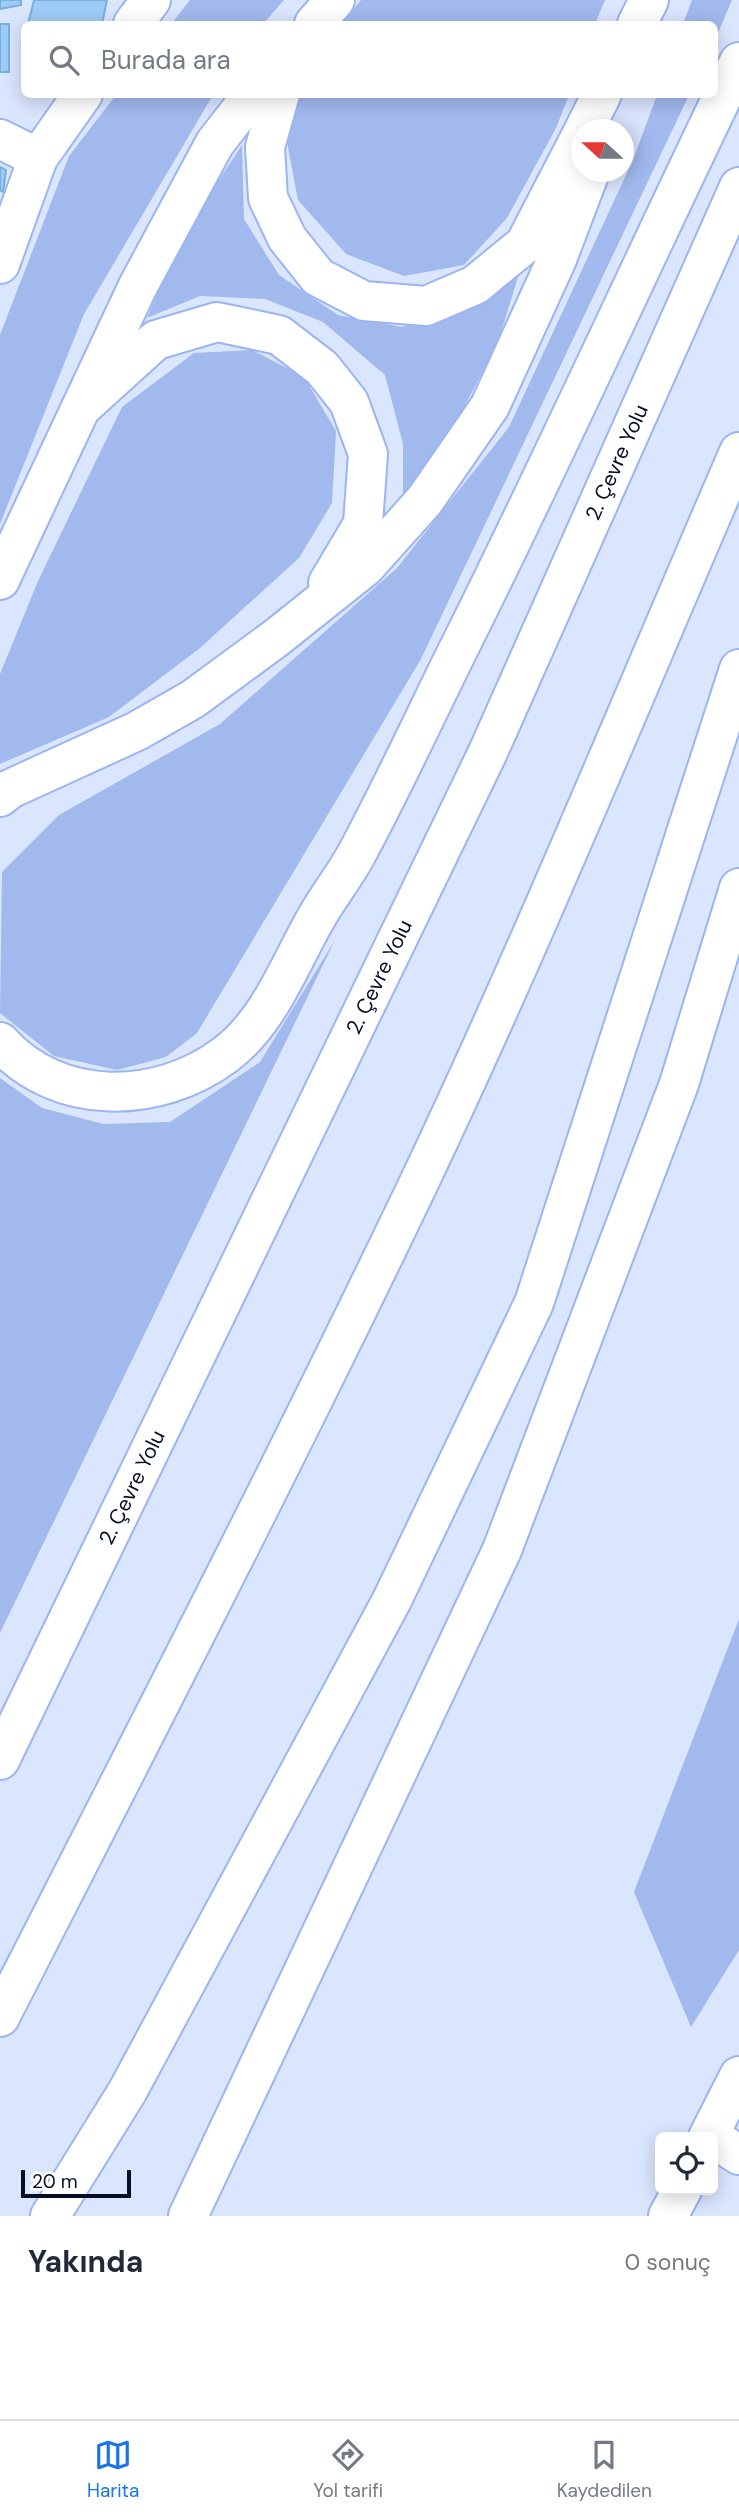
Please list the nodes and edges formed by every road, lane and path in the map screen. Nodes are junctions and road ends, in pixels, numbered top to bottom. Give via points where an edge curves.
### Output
1 (151, 0) edge
2 (335, 0) edge
3 (649, 0) edge
4 (655, 0) edge
5 (136, 21) edge
6 (317, 21) edge
7 (638, 21) edge
8 (647, 21) edge
9 (739, 62) edge
10 (80, 98) edge
11 (250, 98) edge
12 (279, 98) edge
13 (599, 98) edge
14 (618, 98) edge
15 (589, 119) edge
16 (610, 119) edge
17 (0, 138) edge
18 (571, 155) edge
19 (38, 158) junction
20 (586, 182) edge
21 (739, 187) edge
22 (0, 264) edge
23 (81, 408) junction
24 (739, 452) edge
25 (0, 580) edge
26 (276, 638) junction
27 (739, 669) edge
28 (85, 754) junction
29 (0, 797) edge
30 (0, 821) edge
31 (739, 888) edge
32 (0, 1042) edge
33 (0, 1760) edge
34 (0, 2017) edge
35 (739, 2076) edge
36 (718, 2134) edge
37 (679, 2195) edge
38 (50, 2216) edge
39 (188, 2216) edge
40 (668, 2216) edge

1 - 5 main road
2 - 6 main road
3 - 7 main road
4 - 8 main road
9 - 32 main road via 506,555 361,844 255,1024 228,1054 194,1074 155,1087 108,1094 75,1089 39,1073
10 - 19 main road
11 - 23 main road via 215,143 138,286
12 - 18 main road via 265,147 268,198 287,238 317,277 364,301 426,306 475,285 525,244
13 - 15 main road
14 - 16 main road
17 - 19 main road
19 - 22 main road
20 - 26 main road via 491,406 425,500 365,567
21 - 33 main road, 2. Çevre Yolu via 488,752
23 - 25 main road
23 - 26 main road via 156,340 217,322 279,335 322,368 349,402 368,454 363,524 326,586
24 - 34 main road via 498,1012 415,1191
26 - 28 main road via 193,699
27 - 38 main road via 534,1303 392,1600 127,2092
28 - 29 main road
28 - 30 main road
31 - 39 main road via 679,1084 502,1550
35 - 36 main road
37 - 40 main road

